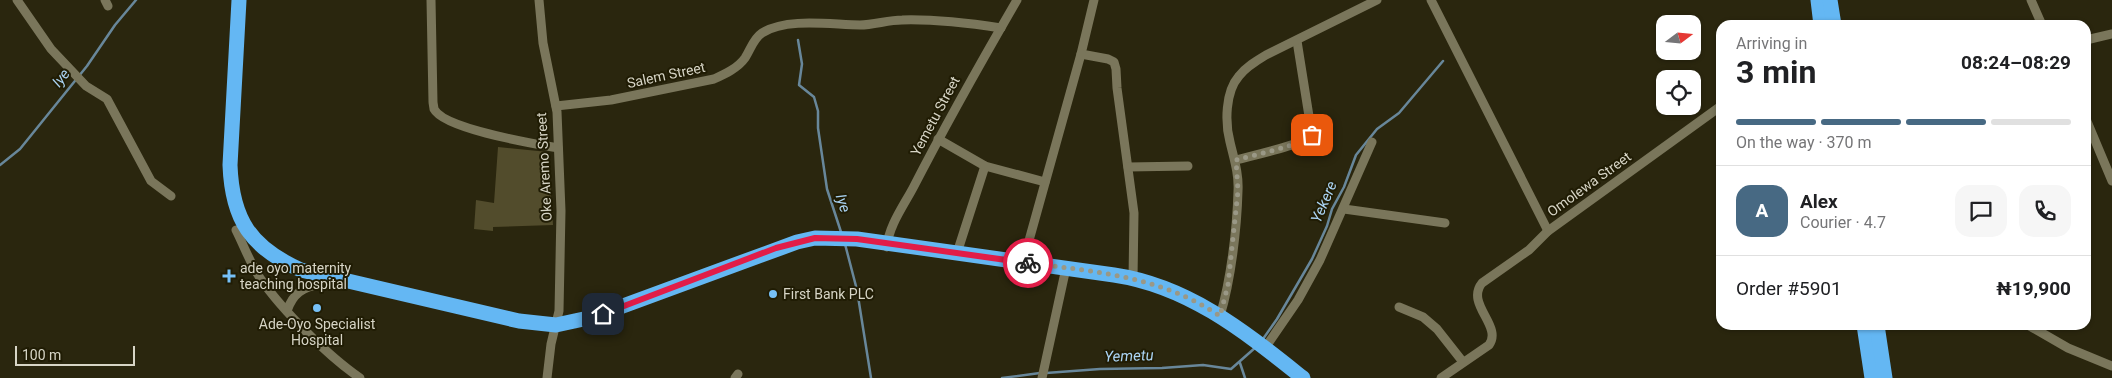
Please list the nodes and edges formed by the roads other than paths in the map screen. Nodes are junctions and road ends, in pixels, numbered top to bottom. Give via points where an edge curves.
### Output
1 (17, 0) edge
2 (232, 0) edge
3 (239, 0) edge
4 (430, 0) edge
5 (540, 0) edge
6 (1017, 0) edge
7 (1094, 0) edge
8 (1377, 0) edge
9 (1432, 0) edge
10 (1818, 0) edge
11 (1830, 0) edge
12 (2031, 0) edge
13 (1821, 20) edge
14 (1833, 20) edge
15 (2040, 20) edge
16 (1001, 28) junction
17 (2112, 34) edge
18 (2091, 39) edge
19 (1297, 41) junction
20 (1081, 54) junction
21 (231, 81) junction
22 (556, 106) junction
23 (1716, 110) edge
24 (2091, 131) edge
25 (938, 139) junction
26 (1372, 142) dead end
27 (558, 148) junction
28 (1236, 160) junction
29 (985, 166) junction
30 (1188, 166) dead end
31 (1128, 167) junction
32 (2112, 180) edge
33 (1045, 182) junction
34 (171, 196) dead end
35 (1344, 209) junction
36 (1445, 223) dead end
37 (236, 230) junction
38 (1548, 231) junction
39 (887, 246) junction
40 (957, 253) junction
41 (1023, 262) junction
42 (1065, 272) junction
43 (1133, 279) junction
44 (321, 284) junction
45 (1399, 307) dead end
46 (288, 311) junction
47 (1220, 316) junction
48 (555, 329) junction
49 (1865, 330) edge
50 (1878, 330) edge
51 (2037, 330) edge
52 (1258, 346) junction
53 (1463, 362) junction
54 (2112, 366) edge
55 (1042, 377) edge
56 (360, 378) edge
57 (547, 378) edge
58 (1290, 378) edge
59 (1303, 378) edge
60 (1441, 378) edge
61 (1872, 378) edge
62 (1885, 378) edge

1 - 34 street via 51,49 86,86 107,99 151,181
2 - 21 highway
3 - 21 highway
4 - 27 street via 433,102 438,114 498,136
5 - 22 street, Oke Aremo Street via 543,43
6 - 16 street, Yemetu Street
7 - 20 street
8 - 19 street
9 - 38 street
10 - 13 highway
11 - 14 highway
12 - 15 street
16 - 22 street, Salem Street via 922,20 863,25 795,24 762,33 738,65 714,79 611,100
16 - 25 street, Yemetu Street
17 - 18 street
19 - 28 street via 1251,64 1233,85 1227,125
19 - 28 street via 1312,135 1298,144
20 - 31 street via 1114,62
20 - 33 street
21 - 37 highway via 222,183 227,210
21 - 48 highway via 230,185 240,218 265,250 282,262 323,277
22 - 27 street, Oke Aremo Street
23 - 38 street, Omolewa Street
24 - 32 street
25 - 29 street
25 - 39 street, Yemetu Street via 894,225
26 - 35 street
27 - 48 street, Oke Aremo Street via 561,250 559,310
28 - 47 street via 1238,191 1228,285
29 - 33 street
29 - 40 street
30 - 31 street
31 - 43 street via 1134,213
33 - 41 street
35 - 36 street
35 - 52 street via 1298,300
37 - 44 highway via 261,258 278,269
37 - 46 street via 259,276
38 - 53 street, Omolewa Street via 1529,250 1477,289 1476,296 1493,340
39 - 40 highway
39 - 42 highway
39 - 48 highway via 802,248 599,324
40 - 41 highway
41 - 42 highway
42 - 43 highway
42 - 52 highway via 1162,294 1205,314
42 - 55 street
43 - 47 highway via 1162,286
44 - 46 street via 300,290
44 - 48 highway via 527,330
45 - 53 street via 1423,317 1437,329
46 - 56 street via 323,347
47 - 52 highway
48 - 57 street, Oke Aremo Street
49 - 61 highway
50 - 62 highway
51 - 54 street via 2068,348
52 - 58 highway
52 - 59 highway
53 - 60 street

